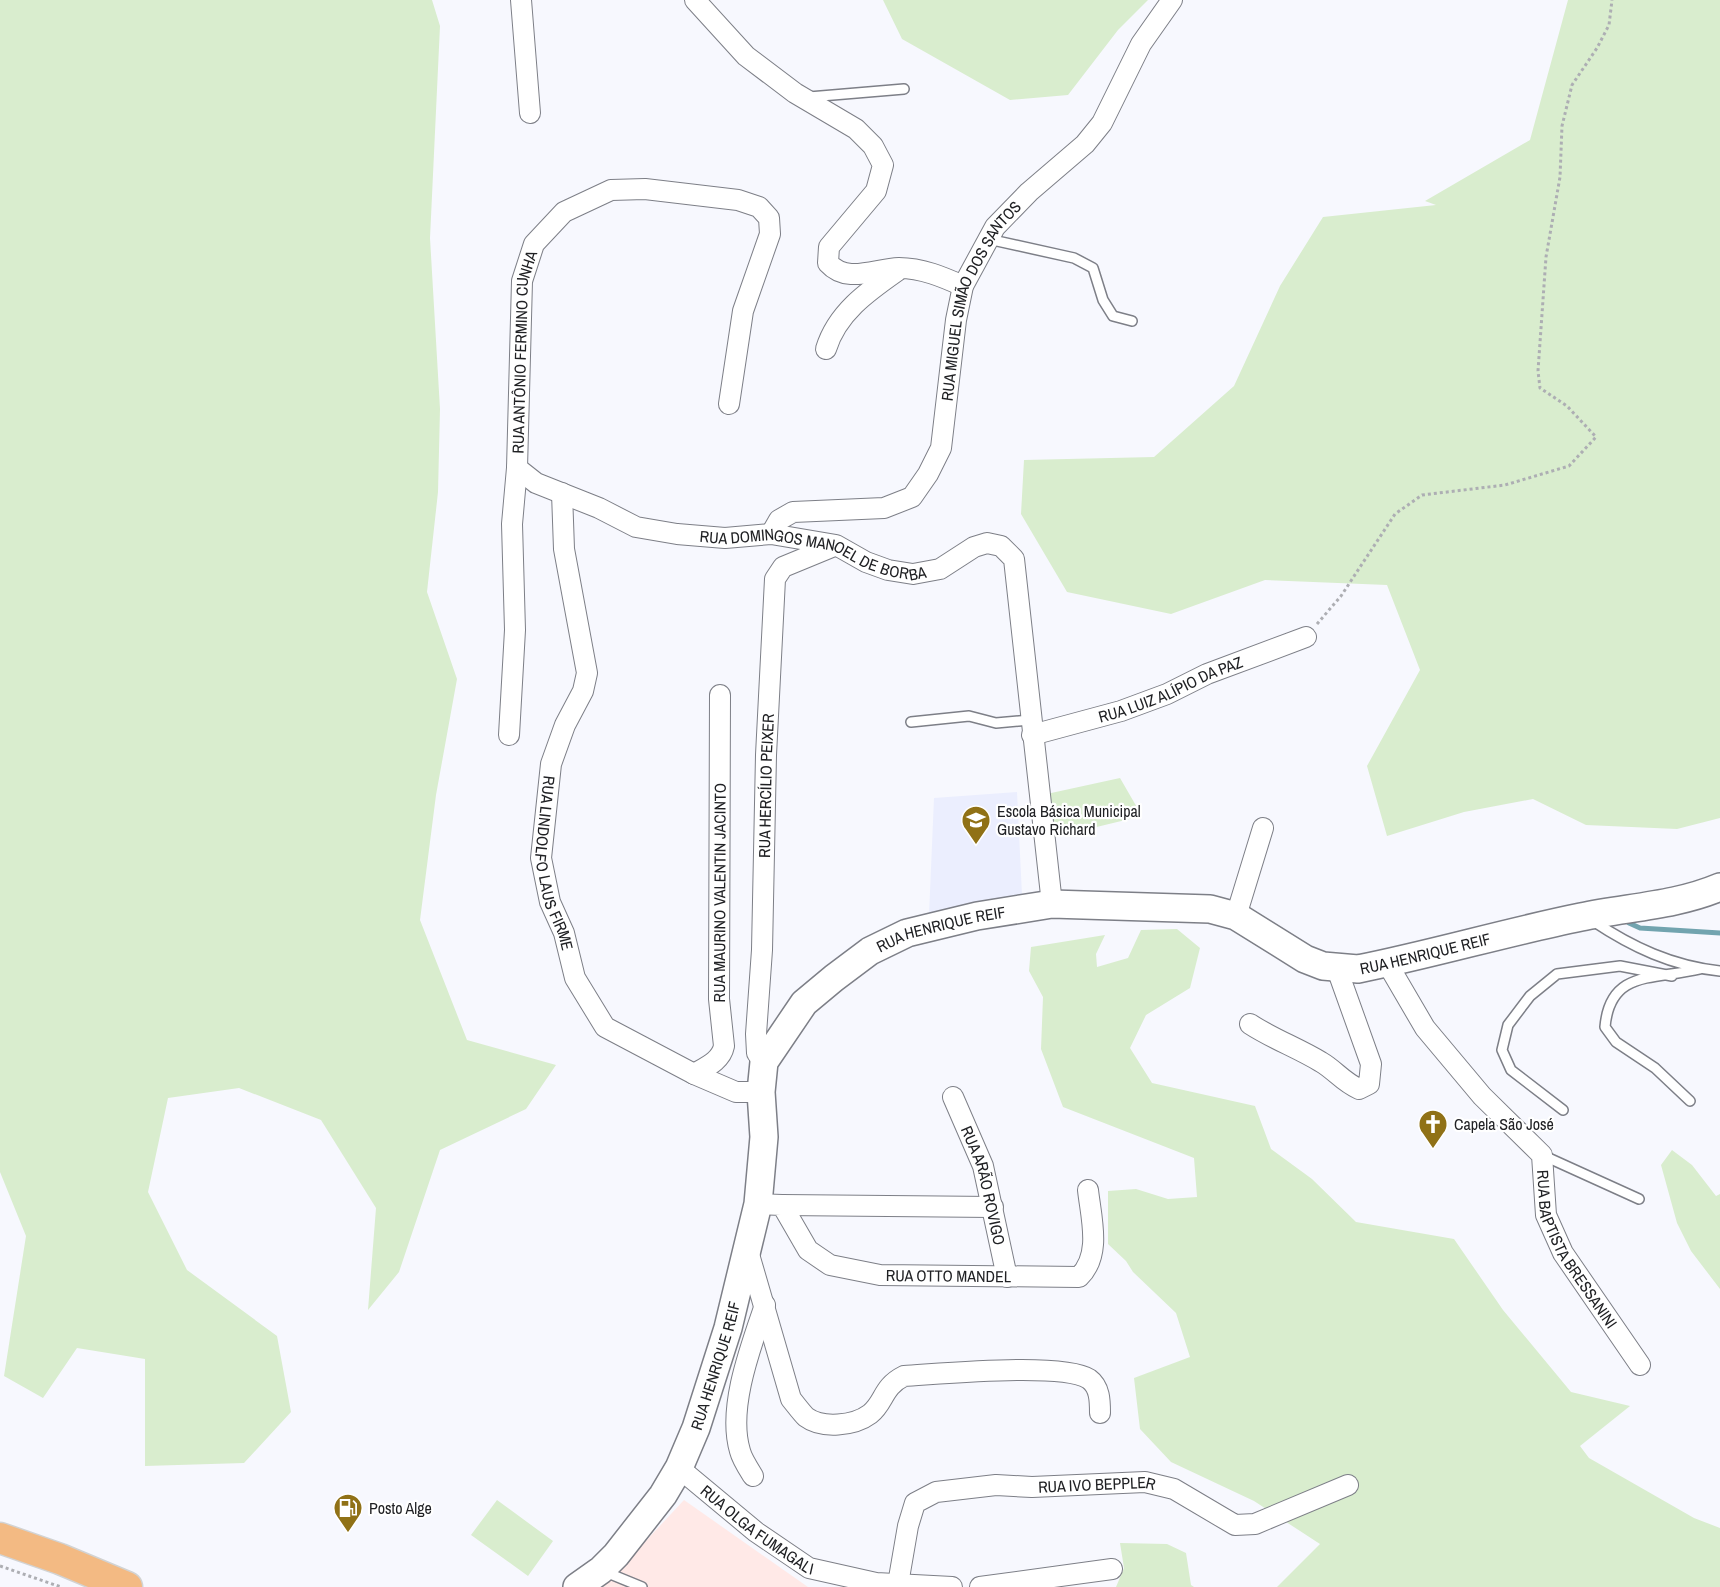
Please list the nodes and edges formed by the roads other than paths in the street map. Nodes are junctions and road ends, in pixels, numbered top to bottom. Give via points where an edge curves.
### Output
1 (521, 0) edge
2 (694, 0) edge
3 (1172, 0) edge
4 (904, 88) dead end
5 (803, 98) junction
6 (530, 113) dead end
7 (988, 239) junction
8 (900, 268) junction
9 (963, 286) junction
10 (1132, 321) dead end
11 (826, 349) dead end
12 (729, 404) dead end
13 (517, 468) junction
14 (562, 493) junction
15 (771, 534) junction
16 (836, 545) junction
17 (1306, 637) road end
18 (720, 695) dead end
19 (911, 722) dead end
20 (1031, 727) junction
21 (508, 735) dead end
22 (1263, 828) dead end
23 (1720, 887) edge
24 (1052, 904) junction
25 (1236, 916) junction
26 (1585, 916) junction
27 (1388, 963) junction
28 (1337, 969) junction
29 (1700, 969) junction
30 (1720, 971) edge
31 (1672, 976) junction
32 (1250, 1024) dead end
33 (764, 1062) junction
34 (694, 1074) junction
35 (761, 1092) junction
36 (953, 1097) dead end
37 (1690, 1101) dead end
38 (1563, 1110) dead end
39 (1542, 1155) junction
40 (1088, 1190) dead end
41 (1639, 1199) dead end
42 (770, 1204) junction
43 (993, 1207) junction
44 (748, 1251) junction
45 (1007, 1277) junction
46 (765, 1305) junction
47 (1640, 1365) dead end
48 (1100, 1413) dead end
49 (679, 1468) junction
50 (753, 1476) dead end
51 (1348, 1485) dead end
52 (0, 1538) edge
53 (0, 1555) edge
54 (1112, 1569) dead end
55 (601, 1570) junction
56 (898, 1584) junction
57 (86, 1587) edge
58 (127, 1587) edge
59 (577, 1587) edge
60 (642, 1587) edge
61 (952, 1587) edge
62 (980, 1587) edge

1 - 6 street
2 - 5 street via 746,56
3 - 7 street, RUA MIGUEL SIMÃO DOS SANTOS via 1141,44 1102,123 1085,144 1029,192
4 - 5 lane
5 - 8 street via 856,129 873,146 883,165 876,191 829,248 828,263 836,272 852,275
7 - 9 street, RUA MIGUEL SIMÃO DOS SANTOS
7 - 10 lane via 1074,258 1093,268 1103,300 1113,315
8 - 9 street via 934,273
8 - 11 street via 855,302 831,331
9 - 15 street, RUA MIGUEL SIMÃO DOS SANTOS via 941,448 912,497 884,508 793,512 779,520
12 - 13 street, RUA ANTÔNIO FERMINO CUNHA via 743,311 770,234 769,218 759,207 738,200 645,189 611,190 564,212 534,244 522,281
13 - 14 street, RUA DOMINGOS MANOEL DE BORBA via 536,483
13 - 21 street, RUA ANTÔNIO FERMINO CUNHA via 512,524 515,630
14 - 15 street, RUA DOMINGOS MANOEL DE BORBA via 636,527 725,538
14 - 34 street, RUA LINDOLFO LAUS FIRME via 564,549 587,673 551,764 541,858 550,902 564,933 575,978 605,1027
15 - 16 street, RUA DOMINGOS MANOEL DE BORBA
16 - 20 street, RUA DOMINGOS MANOEL DE BORBA via 866,562 913,574 940,569 974,547 987,543 1001,546 1014,559
16 - 33 street, RUA HERCÍLIO PEIXER via 783,567 775,579 756,1034 757,1053
17 - 20 street, RUA LUIZ ALÍPIO DA PAZ via 1121,711
18 - 34 street, RUA MAURINO VALENTIN JACINTO via 719,999 724,1046 715,1061
19 - 20 lane via 969,716
20 - 24 street, RUA DOMINGOS MANOEL DE BORBA
22 - 25 street
23 - 26 street, RUA HENRIQUE REIF via 1652,907
24 - 25 street, RUA HENRIQUE REIF via 1210,909
24 - 33 street, RUA HENRIQUE REIF via 907,933 870,951 804,1004
25 - 28 street, RUA HENRIQUE REIF via 1305,958
26 - 27 street, RUA HENRIQUE REIF
26 - 29 lane via 1630,946
27 - 28 street, RUA HENRIQUE REIF
27 - 39 street, RUA BAPTISTA BRESSANINI via 1425,1028 1482,1096
28 - 32 street via 1371,1064 1369,1083 1359,1089 1346,1083 1322,1062
29 - 30 lane
29 - 31 lane
31 - 37 lane via 1643,979 1620,987 1607,1008 1605,1028 1616,1042 1655,1068
31 - 38 lane via 1620,966 1557,974 1530,996 1508,1025 1502,1050 1511,1070
33 - 35 street, RUA HENRIQUE REIF
34 - 35 street, RUA LINDOLFO LAUS FIRME via 736,1092
35 - 42 street, RUA HENRIQUE REIF
36 - 43 street, RUA ARÃO ROVIGO via 983,1166
39 - 41 lane
39 - 47 street, RUA BAPTISTA BRESSANINI via 1546,1215 1563,1253
40 - 45 street, RUA OTTO MANDEL via 1094,1238 1088,1269 1079,1277
42 - 43 street
42 - 44 street, RUA HENRIQUE REIF
42 - 45 street, RUA OTTO MANDEL via 808,1250 830,1265 880,1275
43 - 45 street, RUA ARÃO ROVIGO
44 - 46 street
44 - 49 street, RUA HENRIQUE REIF via 709,1394
46 - 48 street via 791,1399 807,1418 823,1424 844,1424 870,1414 892,1382 904,1376 993,1370 1076,1373 1091,1380 1099,1394
46 - 50 street via 747,1357 736,1424 740,1452
49 - 55 street, RUA HENRIQUE REIF via 663,1495
49 - 56 street, RUA OLGA FUMAGALI via 756,1533 809,1568 851,1579
51 - 56 street, RUA IVO BEPPLER via 1255,1524 1235,1525 1174,1489 1145,1482 996,1485 936,1492 915,1503
52 - 58 main road
53 - 57 main road
54 - 62 street
55 - 59 street, RUA HENRIQUE REIF
55 - 60 lane
56 - 61 street, RUA OLGA FUMAGALI

